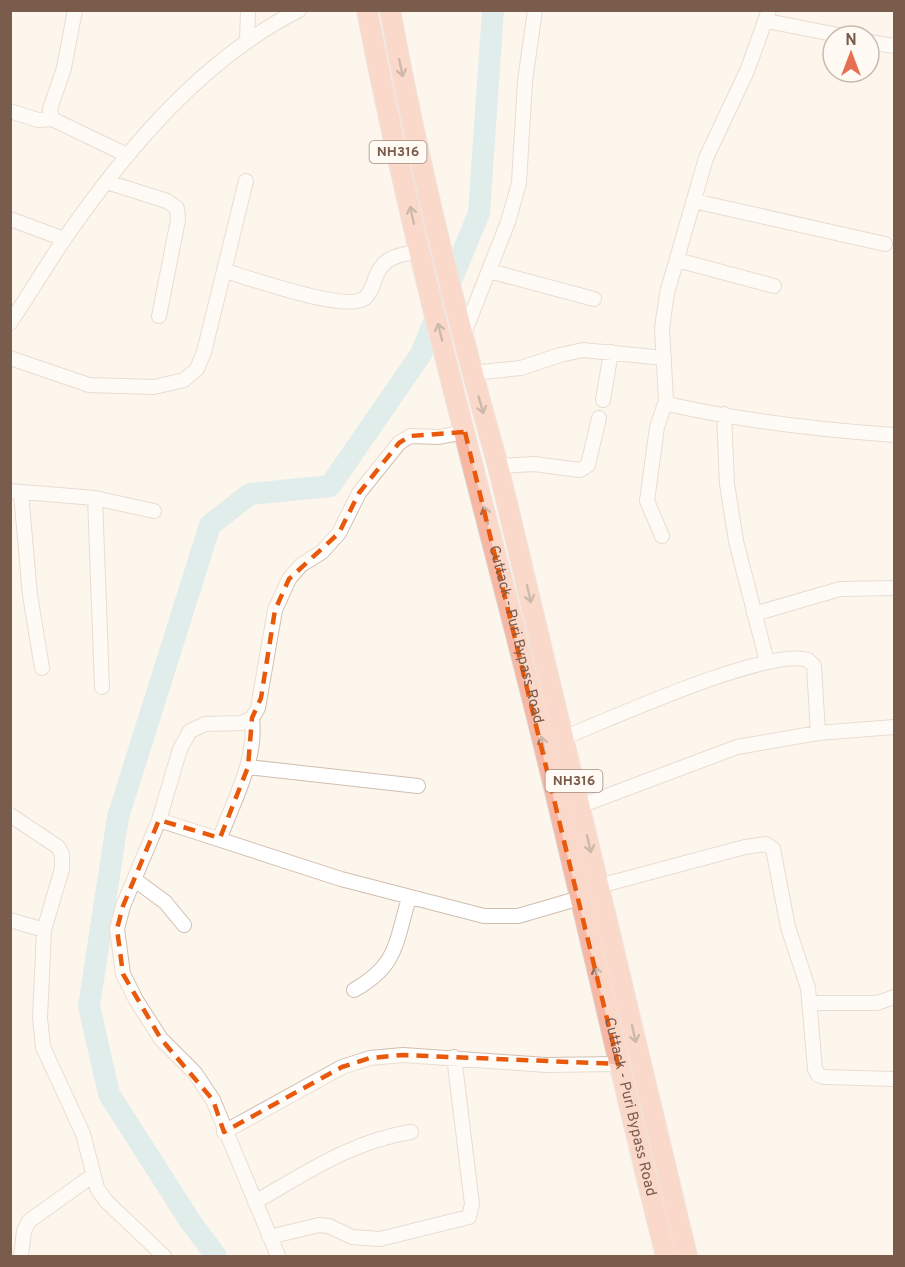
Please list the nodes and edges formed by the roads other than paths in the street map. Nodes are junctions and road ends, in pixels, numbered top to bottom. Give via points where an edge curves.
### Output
1 (75, 10) edge
2 (248, 10) edge
3 (299, 10) edge
4 (367, 10) edge
5 (390, 10) edge
6 (535, 10) edge
7 (768, 16) edge
8 (821, 30) edge
9 (247, 41) junction
10 (10, 111) edge
11 (52, 119) junction
12 (127, 155) junction
13 (107, 182) junction
14 (246, 182) dead end
15 (694, 201) junction
16 (10, 219) edge
17 (64, 239) junction
18 (885, 243) dead end
19 (420, 251) junction
20 (676, 260) junction
21 (225, 271) junction
22 (489, 271) junction
23 (774, 286) dead end
24 (594, 299) dead end
25 (159, 316) dead end
26 (12, 318) edge
27 (463, 336) junction
28 (611, 352) junction
29 (10, 358) edge
30 (664, 358) junction
31 (472, 373) junction
32 (603, 400) dead end
33 (666, 401) junction
34 (724, 414) junction
35 (599, 418) dead end
36 (465, 432) junction
37 (894, 435) edge
38 (498, 466) junction
39 (16, 492) edge
40 (95, 498) junction
41 (154, 511) dead end
42 (662, 537) dead end
43 (894, 588) edge
44 (754, 614) junction
45 (767, 662) junction
46 (42, 668) dead end
47 (102, 687) dead end
48 (252, 718) junction
49 (894, 727) edge
50 (818, 733) junction
51 (563, 738) junction
52 (248, 767) junction
53 (418, 786) dead end
54 (580, 806) junction
55 (10, 815) edge
56 (159, 820) junction
57 (220, 838) junction
58 (135, 880) junction
59 (599, 886) junction
60 (409, 898) junction
61 (579, 898) junction
62 (10, 920) edge
63 (184, 925) dead end
64 (44, 930) junction
65 (354, 990) dead end
66 (894, 997) edge
67 (810, 1003) junction
68 (454, 1057) junction
69 (618, 1064) junction
70 (894, 1079) edge
71 (224, 1132) junction
72 (411, 1132) dead end
73 (92, 1176) junction
74 (255, 1202) junction
75 (269, 1236) junction
76 (21, 1257) edge
77 (164, 1257) edge
78 (278, 1257) edge
79 (666, 1257) edge
80 (687, 1257) edge

1 - 11 street via 64,68 50,109
2 - 9 street
3 - 9 street
19 -> 4 highway, Cuttack - Puri Bypass Road / NH316
5 -> 27 highway, Cuttack - Puri Bypass Road / NH316
6 - 22 street via 525,81 519,183
7 - 8 street
7 - 15 street via 706,158
9 - 12 street via 194,85
10 - 11 street via 38,120
11 - 12 street
12 - 13 street
13 - 17 street
13 - 25 street via 167,201 177,208
14 - 21 street
15 - 18 street
15 - 20 street
16 - 17 street
17 - 26 street
19 - 21 street via 387,259 379,266 371,291 364,299 351,302 304,294
36 -> 19 highway, Cuttack - Puri Bypass Road / NH316
20 - 23 street
20 - 30 street via 662,328
21 - 29 street via 204,352 197,369 184,380 153,387 89,385
22 - 24 street
22 - 27 street
27 - 31 highway, Cuttack - Puri Bypass Road / NH316
28 - 30 street
28 - 31 street via 573,351 521,368
28 - 32 street
30 - 33 street
31 -> 38 highway, Cuttack - Puri Bypass Road / NH316
33 - 34 street
33 - 42 street via 657,427 647,501
34 - 37 street
34 - 44 street via 727,484
35 - 38 street via 588,465 580,470 534,464
36 - 48 street via 410,436 399,443 358,493 339,533 289,579 275,610 261,698
61 -> 36 highway, Cuttack - Puri Bypass Road / NH316
38 -> 51 highway, Cuttack - Puri Bypass Road / NH316
39 - 40 street
39 - 46 street
40 - 41 street
40 - 47 street
43 - 44 street via 840,589
44 - 45 street
45 - 50 street via 801,658 814,666
45 - 51 street via 712,678
48 - 52 street
48 - 56 street via 242,723 206,724 190,731 180,749
49 - 50 street
50 - 54 street via 737,747
51 - 54 highway, Cuttack - Puri Bypass Road / NH316
52 - 53 street
52 - 57 street
54 -> 59 highway, Cuttack - Puri Bypass Road / NH316
55 - 64 street via 58,847 62,854 62,869
56 - 57 street
56 - 58 street
57 - 60 street
58 - 63 street via 165,902
58 - 71 street via 117,929 123,974 161,1039 195,1073 213,1100
59 - 67 street via 766,844 773,849 788,927
59 -> 80 highway, Cuttack - Puri Bypass Road / NH316
60 - 61 street via 501,917 518,916
60 - 65 street via 386,966
69 -> 61 highway, Cuttack - Puri Bypass Road / NH316
62 - 64 street
64 - 73 street via 40,1018 43,1047 83,1134
66 - 67 street via 877,1003
67 - 70 street via 813,1060 818,1075
68 - 69 street via 556,1065
68 - 71 street via 403,1055 370,1058 342,1067
68 - 75 street via 472,1204 469,1216 380,1239 352,1237 319,1225
69 - 79 highway, Cuttack - Puri Bypass Road / NH316
71 - 74 street
72 - 74 street via 365,1142
73 - 76 street via 29,1221
73 - 77 street via 106,1202
74 - 75 street
75 - 78 street

